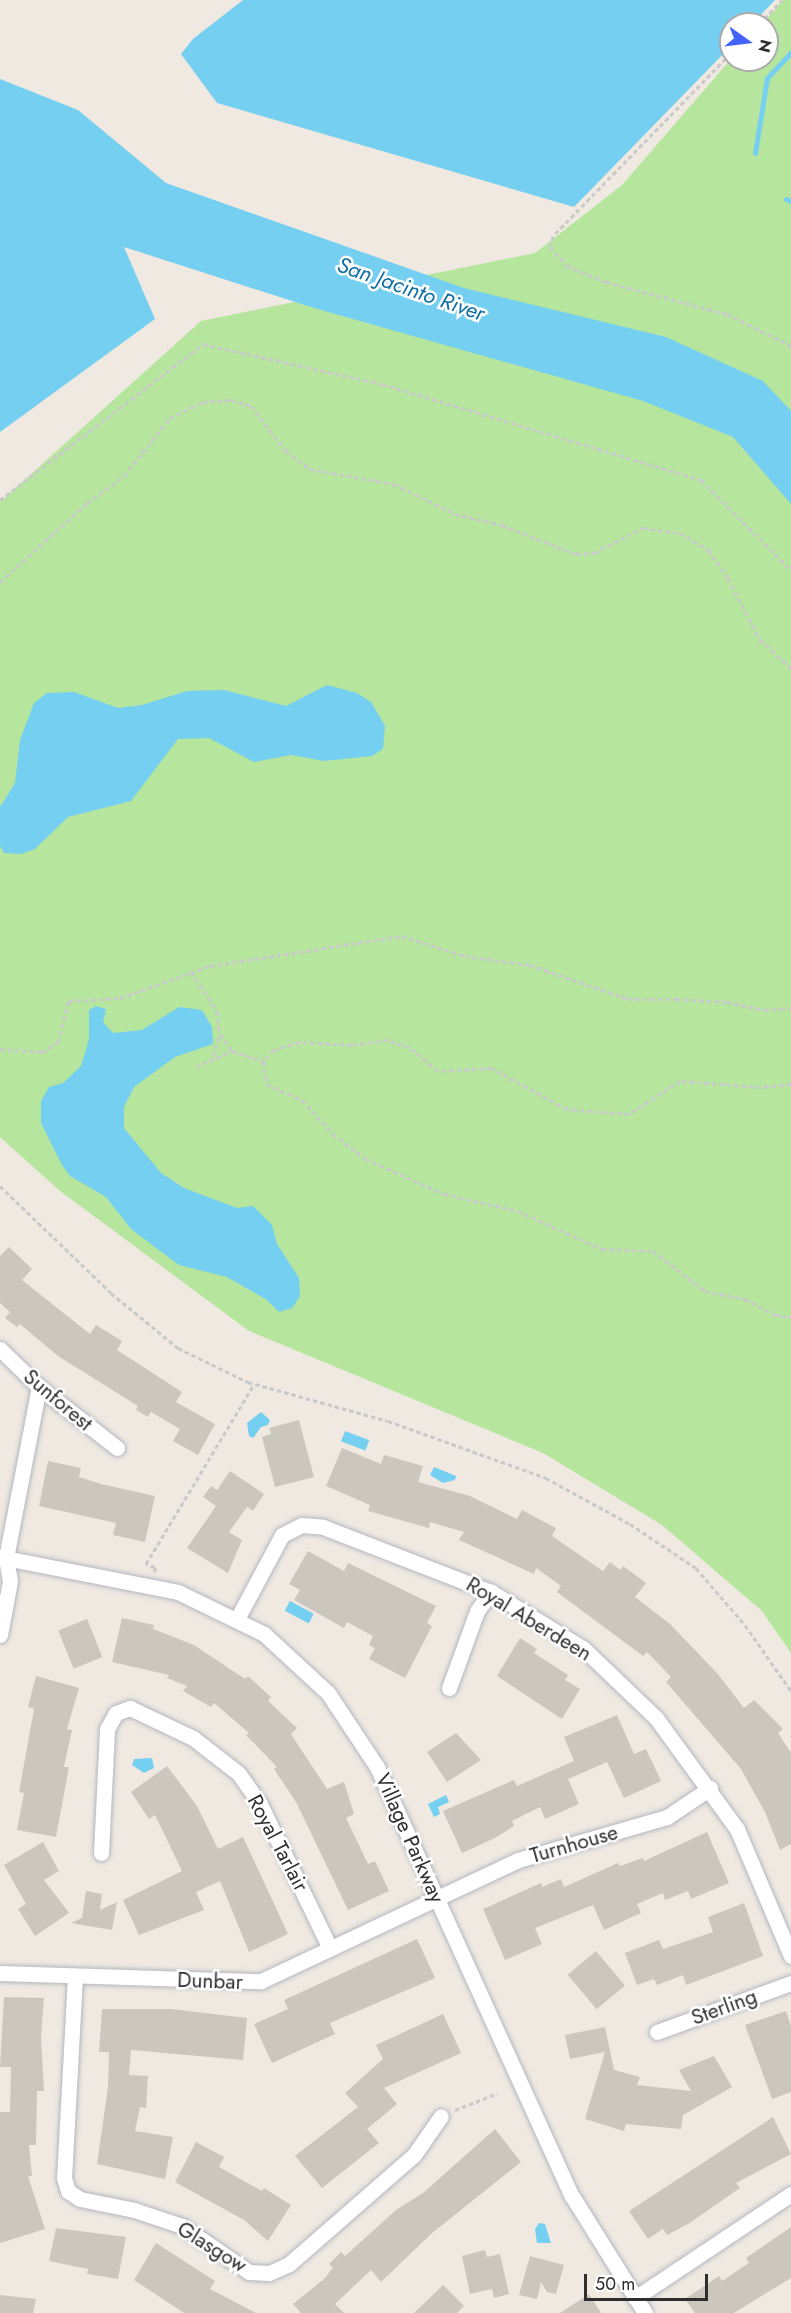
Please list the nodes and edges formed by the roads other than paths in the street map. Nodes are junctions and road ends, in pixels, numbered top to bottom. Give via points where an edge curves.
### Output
1 (0, 1349) edge
2 (39, 1387) junction
3 (117, 1448) dead end
4 (2, 1561) edge
5 (491, 1592) junction
6 (237, 1619) junction
7 (0, 1635) edge
8 (448, 1688) dead end
9 (710, 1788) junction
10 (101, 1853) dead end
11 (436, 1896) junction
12 (329, 1946) junction
13 (791, 1956) edge
14 (0, 1973) edge
15 (75, 1976) junction
16 (791, 1983) edge
17 (657, 2032) dead end
18 (441, 2116) road end
19 (791, 2194) edge
20 (635, 2298) junction
21 (645, 2313) edge

1 - 2 street, Sunforest
2 - 3 street, Sunforest
2 - 4 street
4 - 6 street, Village Parkway via 152,1586
4 - 7 street via 10,1581
5 - 6 street, Royal Aberdeen via 323,1527 302,1525 282,1535
5 - 8 street via 477,1611
5 - 9 street, Royal Aberdeen via 584,1649 656,1718
6 - 11 street, Village Parkway via 264,1635 311,1675 363,1741
9 - 11 street, Turnhouse via 667,1817 518,1860
9 - 13 street, Royal Aberdeen via 737,1829
10 - 12 street, Royal Tarlair via 107,1729 116,1713 130,1708 193,1738 239,1774 260,1804
11 - 12 street, Dunbar
11 - 20 street, Village Parkway via 572,2196
12 - 15 street, Dunbar via 252,1982
14 - 15 street, Dunbar
15 - 18 street, Glasgow via 64,2178 68,2191 80,2199 134,2210 182,2226 242,2269 270,2272 289,2264 414,2155
16 - 17 street, Sterling
19 - 20 street
20 - 21 street, Village Parkway

